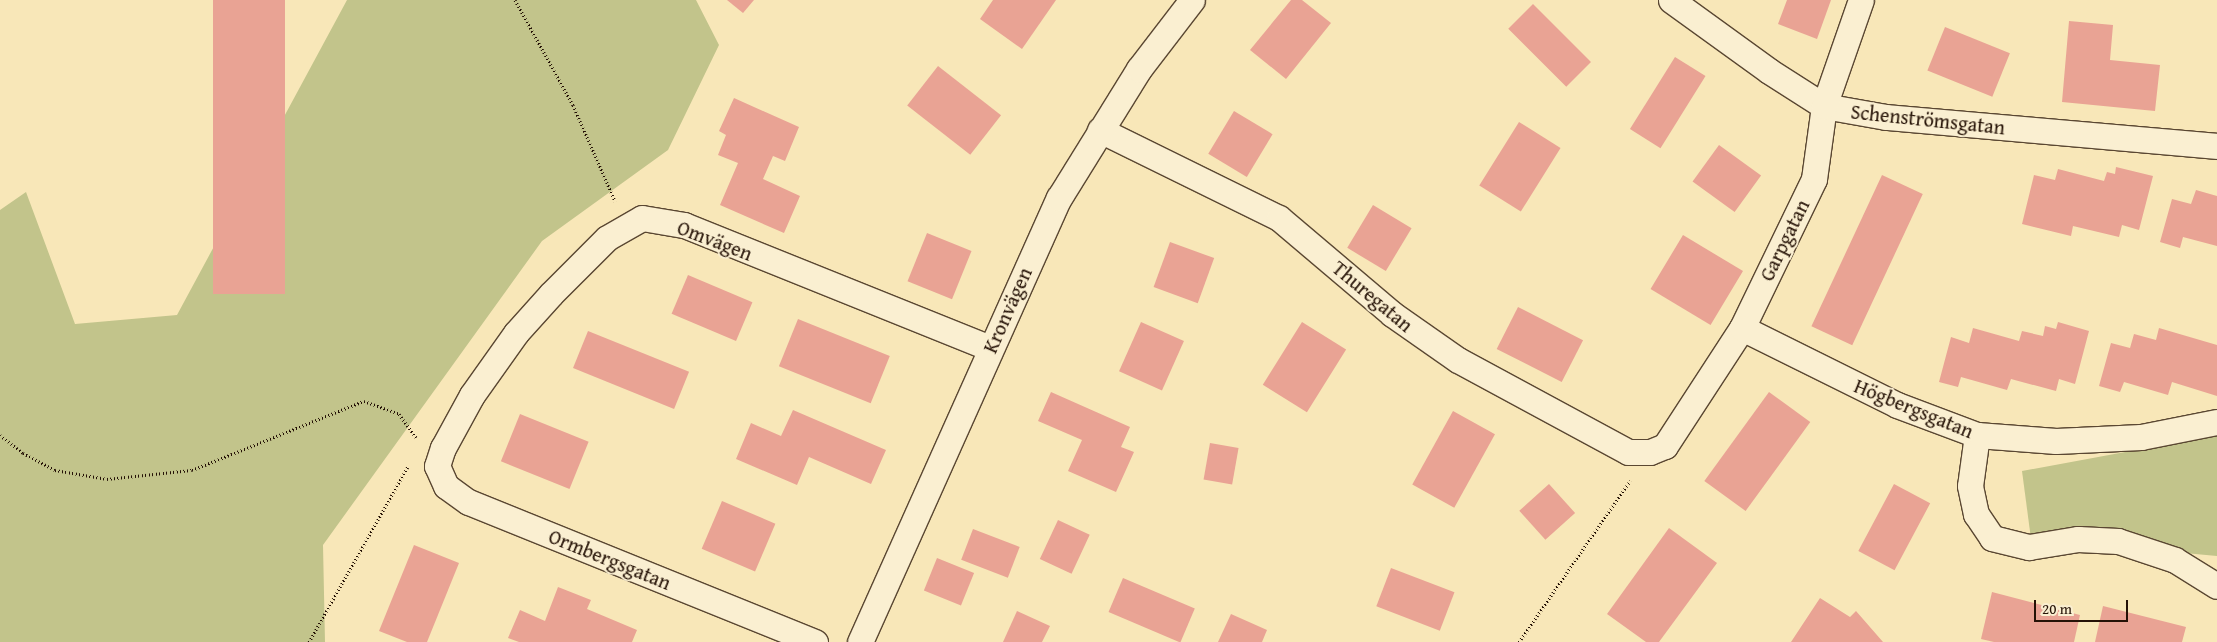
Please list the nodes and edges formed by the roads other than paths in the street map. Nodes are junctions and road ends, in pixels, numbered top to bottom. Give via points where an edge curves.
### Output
1 (1192, 0) edge
2 (1671, 0) edge
3 (1862, 0) edge
4 (1824, 106) junction
5 (1100, 130) junction
6 (2217, 146) edge
7 (1742, 328) junction
8 (990, 348) junction
9 (2217, 422) edge
10 (1977, 435) junction
11 (432, 446) joint
12 (1650, 452) joint
13 (2217, 586) edge
14 (815, 642) edge
15 (860, 642) edge

1 - 5 street, Kronvägen via 1139,69
2 - 4 street, Schenströmsgatan via 1769,71
3 - 4 street, Garpgatan
4 - 6 street, Schenströmsgatan via 1886,117
4 - 7 street, Garpgatan via 1814,179
5 - 8 street, Kronvägen via 1059,198
5 - 12 street, Thuregatan via 1279,218 1392,314 1458,360 1628,452
7 - 10 street, Högbergsgatan via 1897,405
7 - 12 street, Garpgatan via 1665,446
8 - 11 street, Omvägen via 684,225 642,218 607,238 516,333
8 - 15 street, Kronvägen
9 - 10 street, Högbergsgatan via 2141,437 2056,441
10 - 13 street via 1970,486 1976,514 1992,538 2029,547 2078,539 2118,541 2175,560
11 - 14 street, Ormbergsgatan via 446,486 468,502

